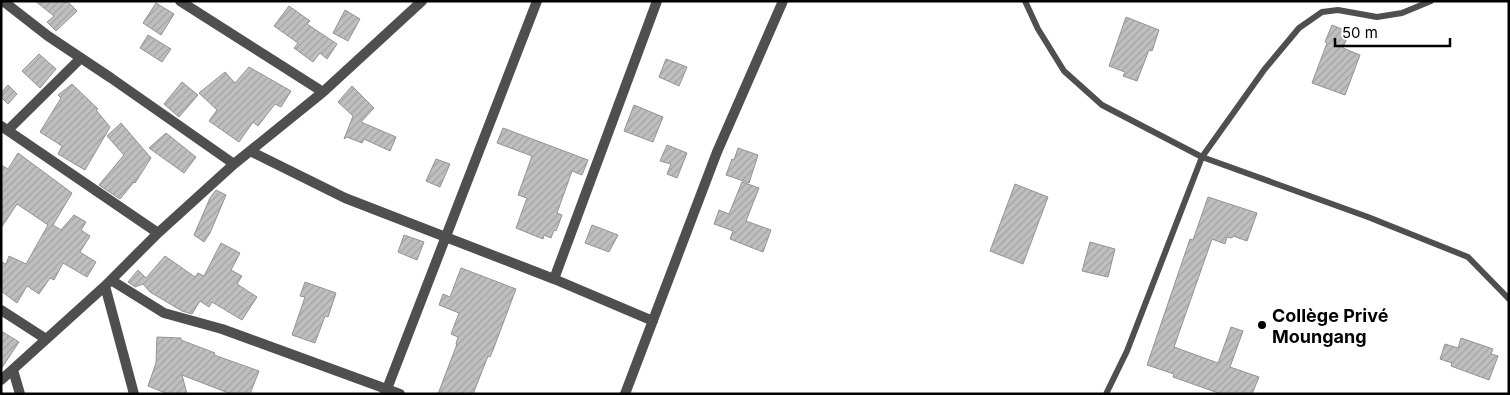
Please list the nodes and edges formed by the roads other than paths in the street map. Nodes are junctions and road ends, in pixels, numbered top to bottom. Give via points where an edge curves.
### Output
1 (3, 1) edge
2 (180, 1) edge
3 (422, 1) edge
4 (537, 1) edge
5 (657, 1) edge
6 (782, 1) edge
7 (1025, 1) edge
8 (1431, 1) edge
9 (81, 58) junction
10 (323, 92) junction
11 (5, 128) edge
12 (250, 151) junction
13 (1202, 157) junction
14 (234, 164) junction
15 (158, 234) junction
16 (446, 237) junction
17 (554, 279) junction
18 (108, 283) junction
19 (1509, 299) edge
20 (1, 310) edge
21 (653, 321) junction
22 (46, 339) junction
23 (14, 370) junction
24 (1, 380) edge
25 (386, 391) edge
26 (20, 394) edge
27 (134, 394) edge
28 (400, 394) edge
29 (625, 394) edge
30 (1106, 394) edge

1 - 9 street
2 - 10 street
3 - 10 street
4 - 16 street
5 - 17 street
6 - 21 street via 718,152
7 - 13 lane via 1064,71 1102,105
8 - 13 lane via 1402,13 1377,17 1338,10 1322,12 1299,28 1264,70
9 - 11 street
9 - 14 street
10 - 12 street
11 - 15 street
12 - 14 street
12 - 16 street via 345,198
13 - 19 lane via 1468,257
13 - 30 lane via 1127,351
14 - 15 street
15 - 18 street
16 - 17 street
16 - 25 street
17 - 21 street
18 - 22 street
18 - 25 street via 164,313 222,328
18 - 27 street
20 - 22 street
21 - 29 street
22 - 23 street
23 - 24 street
23 - 26 street
25 - 28 street

